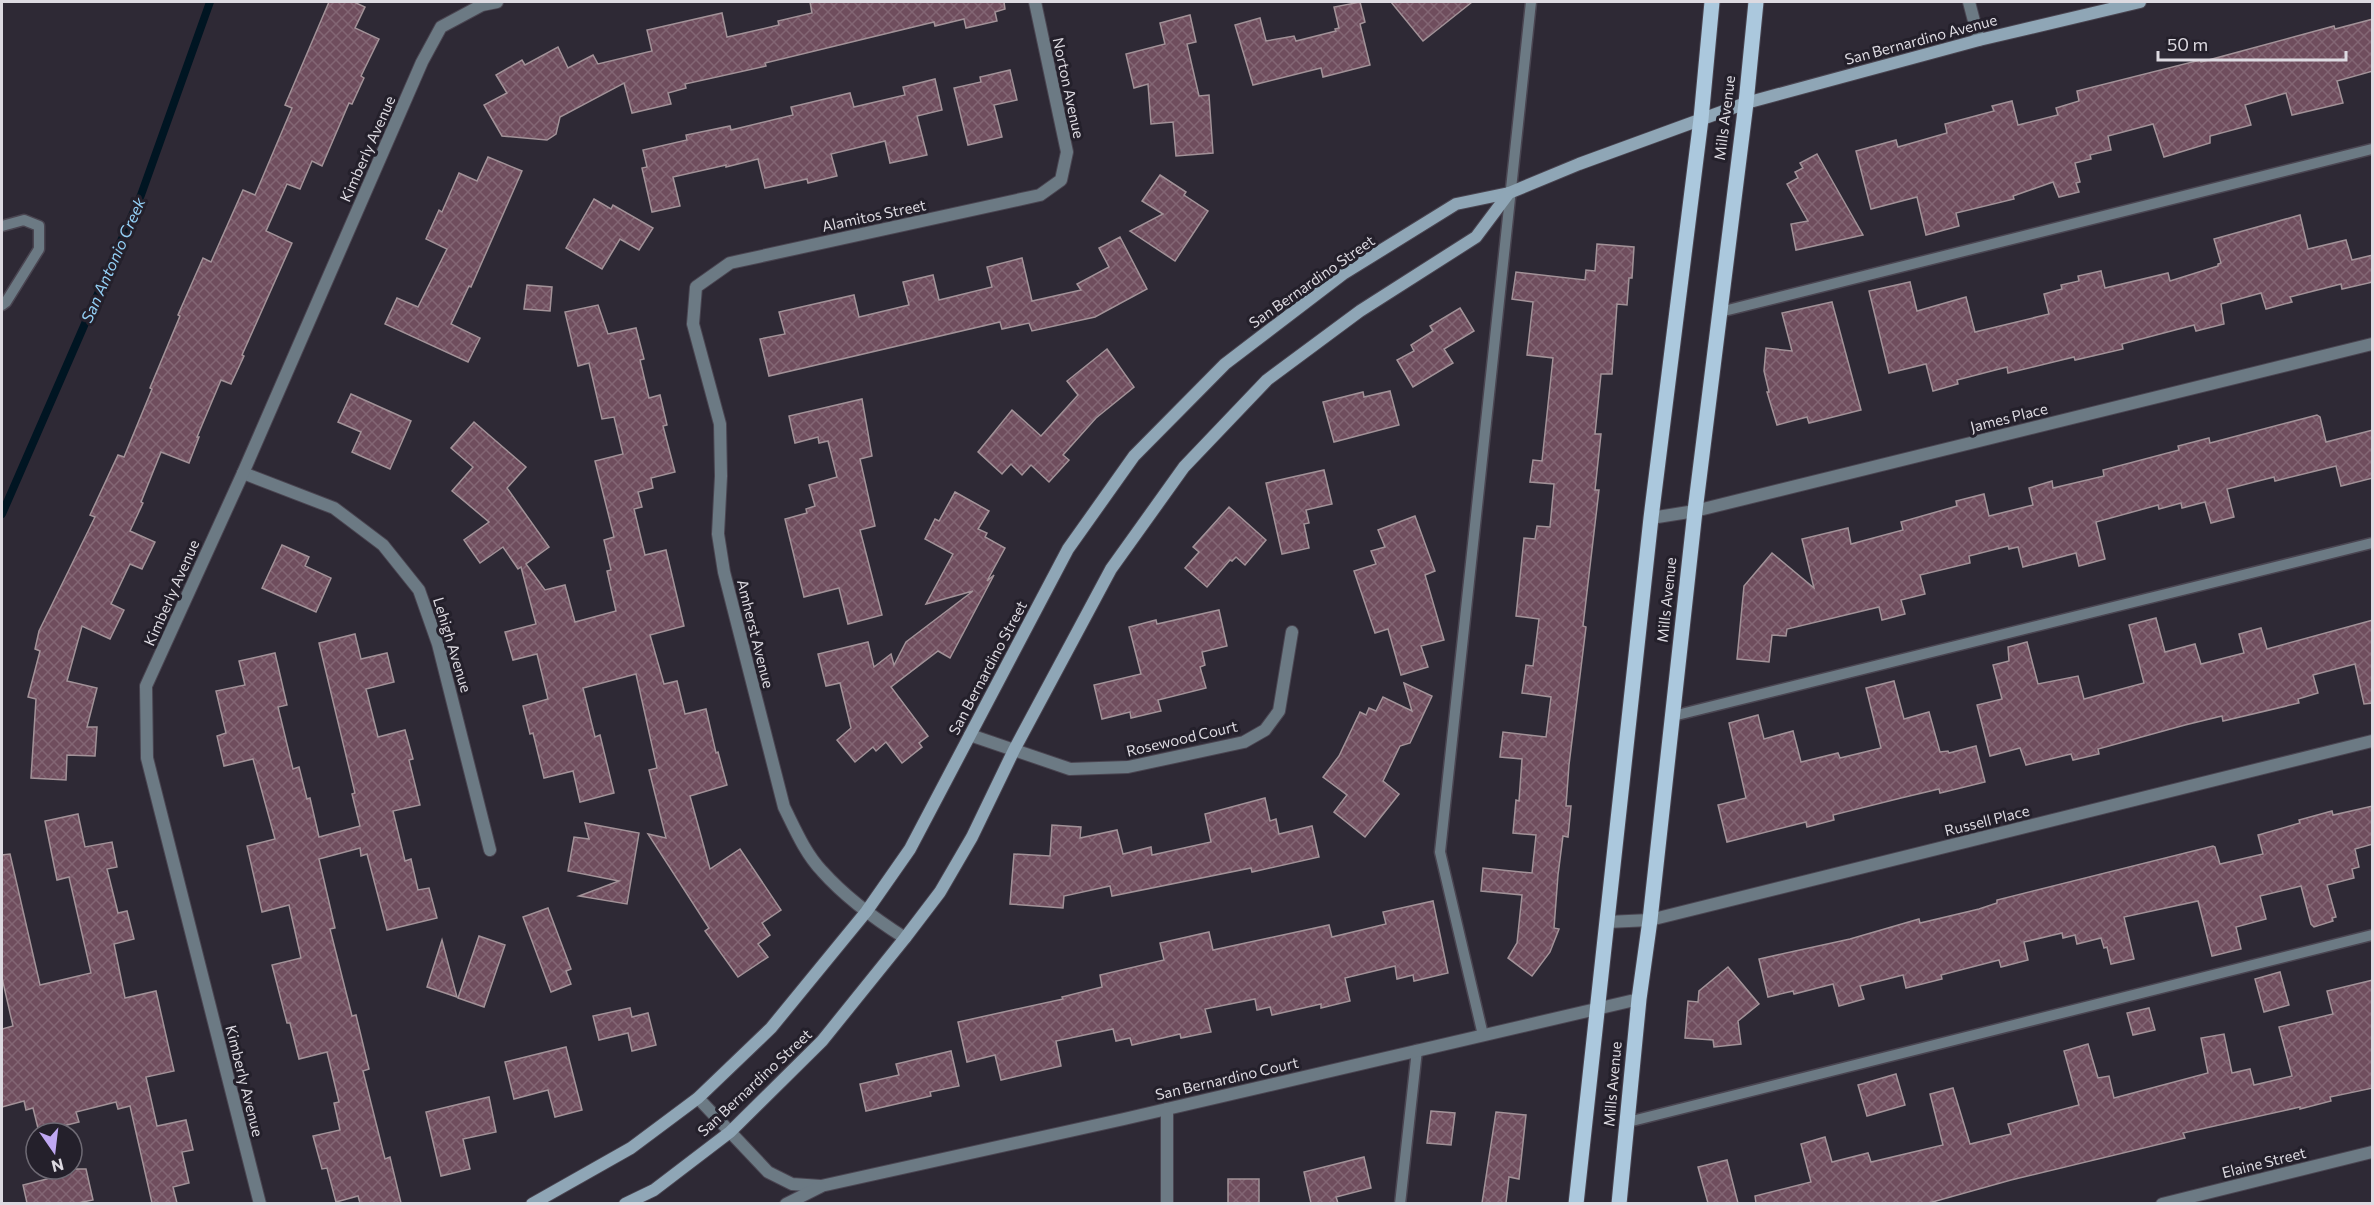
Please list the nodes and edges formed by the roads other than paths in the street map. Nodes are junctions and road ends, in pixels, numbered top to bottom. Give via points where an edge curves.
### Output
1 (497, 2) edge
2 (1039, 2) edge
3 (1531, 2) edge
4 (1712, 2) edge
5 (1756, 2) edge
6 (1970, 2) edge
7 (2140, 2) edge
8 (1979, 40) junction
9 (1746, 103) junction
10 (1701, 119) junction
11 (2373, 149) edge
12 (1061, 180) joint
13 (1509, 194) junction
14 (2, 226) edge
15 (696, 287) joint
16 (2, 305) edge
17 (1720, 312) junction
18 (2373, 344) edge
19 (243, 473) junction
20 (1695, 511) junction
21 (1651, 518) junction
22 (2373, 543) edge
23 (1292, 632) dead end
24 (1672, 716) junction
25 (970, 735) junction
26 (2373, 741) edge
27 (1014, 750) junction
28 (490, 850) dead end
29 (866, 912) junction
30 (1650, 920) junction
31 (1607, 922) junction
32 (2373, 934) edge
33 (905, 938) junction
34 (1639, 999) junction
35 (1596, 1009) junction
36 (1483, 1035) junction
37 (1417, 1050) junction
38 (698, 1098) junction
39 (1167, 1109) junction
40 (1628, 1122) junction
41 (730, 1132) junction
42 (2373, 1152) edge
43 (820, 1186) junction
44 (260, 1203) edge
45 (532, 1203) edge
46 (625, 1203) edge
47 (786, 1203) edge
48 (1167, 1203) edge
49 (1400, 1203) edge
50 (1576, 1203) edge
51 (1619, 1203) edge
52 (2162, 1203) edge

1 - 19 street, Kimberly Avenue via 482,5 441,27 422,62
2 - 12 street, Norton Avenue via 1067,152
3 - 13 lane
4 - 10 main road, Mills Avenue
5 - 9 main road, Mills Avenue
6 - 8 street
7 - 8 main road, San Bernardino Avenue
8 - 9 main road, San Bernardino Avenue
9 - 10 main road, San Bernardino Street
9 - 17 main road, Mills Avenue
10 - 13 main road, San Bernardino Street
10 - 21 main road, Mills Avenue
11 - 17 lane
12 - 15 street, Alamitos Street via 1040,195 730,263
13 - 25 main road, San Bernardino Street via 1456,204 1343,274 1225,364 1134,456 1068,549
13 - 27 main road, San Bernardino Street via 1476,237 1360,311 1267,380 1184,467 1111,569
13 - 36 lane via 1440,852
14 - 16 lane via 24,220 39,226 39,249
15 - 29 street, Amherst Avenue via 693,324 720,424 718,534 722,563 784,807 801,842 822,871
17 - 20 main road, Mills Avenue
18 - 20 street, James Place
19 - 28 street, Lehigh Avenue via 334,508 383,544 419,590 438,644
19 - 44 street, Kimberly Avenue via 146,686 147,759
20 - 21 street, James Place
20 - 24 main road, Mills Avenue
21 - 31 main road, Mills Avenue
22 - 24 lane
23 - 27 street, Rosewood Court via 1279,711 1266,730 1244,742 1116,768 1070,769
24 - 30 main road, Mills Avenue
25 - 27 street, Rosewood Court
25 - 29 main road, San Bernardino Street via 910,849
26 - 30 street, Russell Place
27 - 33 main road, San Bernardino Street via 972,837 940,892
29 - 33 street, Amherst Avenue
29 - 38 main road, San Bernardino Street via 771,1028
30 - 31 street, Russell Place
30 - 34 main road, Mills Avenue
31 - 35 main road, Mills Avenue
32 - 40 lane
33 - 41 main road, San Bernardino Street via 822,1041
34 - 35 street, San Bernardino Court
34 - 40 main road, Mills Avenue
35 - 36 street, San Bernardino Court
35 - 50 main road, Mills Avenue
36 - 37 street, San Bernardino Court
37 - 39 street, San Bernardino Court
37 - 49 lane
38 - 41 street, San Bernardino Court
38 - 45 main road, San Bernardino Street via 631,1148
39 - 43 street, San Bernardino Court
39 - 48 street
40 - 51 main road, Mills Avenue
41 - 43 street, San Bernardino Court via 768,1172 792,1184
41 - 46 main road, San Bernardino Street via 654,1190
42 - 52 street, Elaine Street
43 - 47 street, San Bernardino Court

